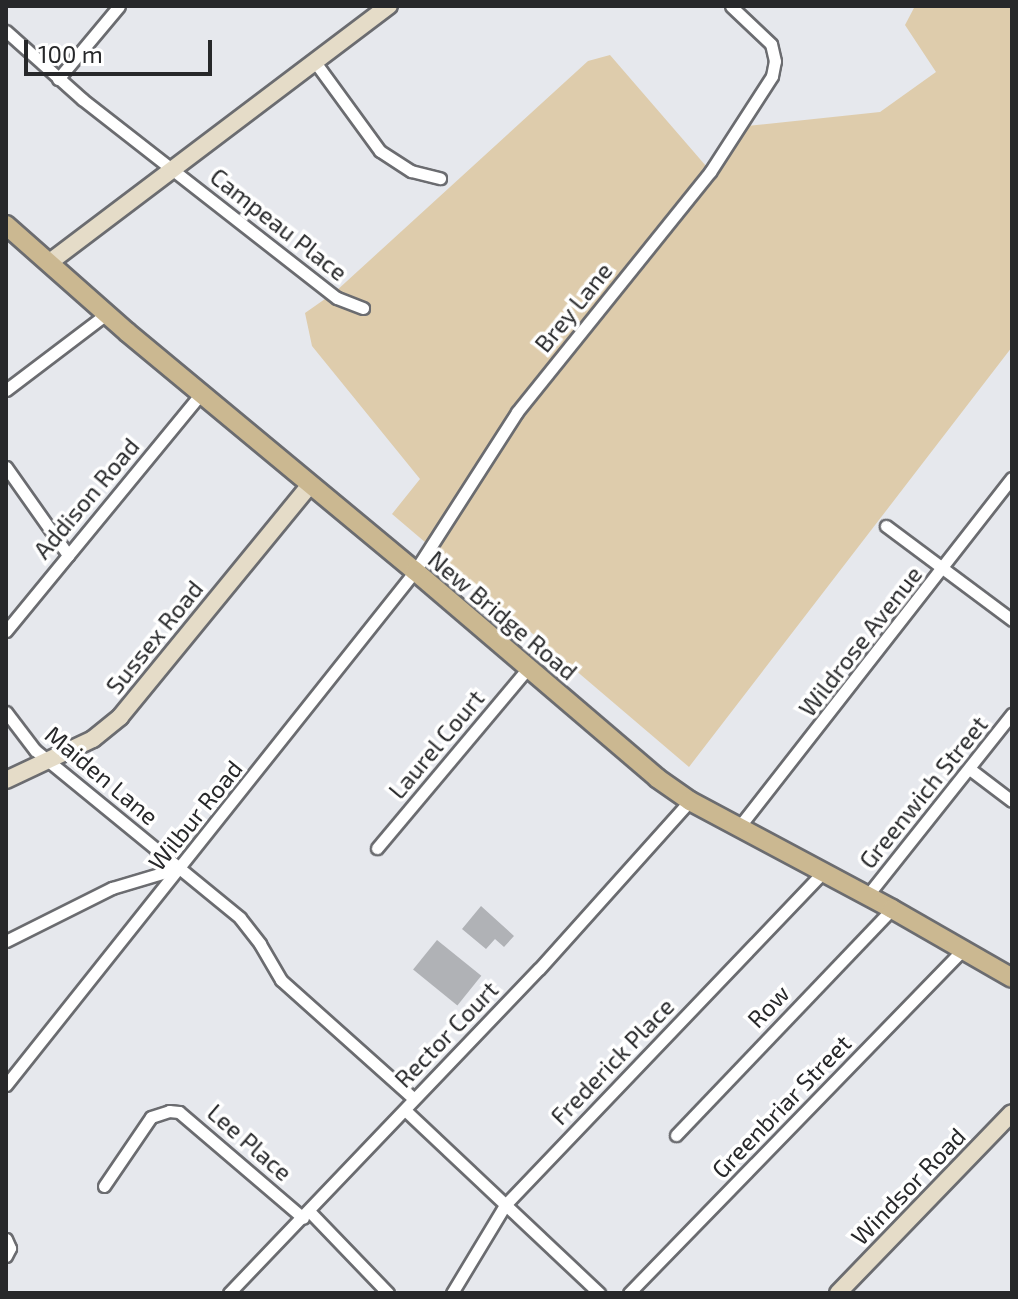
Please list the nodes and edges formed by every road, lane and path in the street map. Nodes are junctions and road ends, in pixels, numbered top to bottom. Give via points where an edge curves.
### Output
1 (119, 6) edge
2 (389, 6) edge
3 (731, 6) edge
4 (6, 31) edge
5 (315, 62) junction
6 (58, 79) junction
7 (171, 168) junction
8 (440, 178) dead end
9 (6, 225) edge
10 (50, 262) junction
11 (363, 308) dead end
12 (106, 314) junction
13 (6, 390) edge
14 (201, 394) junction
15 (6, 467) edge
16 (1012, 478) edge
17 (309, 486) junction
18 (886, 526) dead end
19 (68, 555) junction
20 (944, 570) junction
21 (415, 571) junction
22 (1012, 620) edge
23 (6, 631) edge
24 (529, 667) junction
25 (6, 712) edge
26 (1012, 714) edge
27 (48, 760) junction
28 (971, 770) junction
29 (6, 780) edge
30 (690, 801) junction
31 (1012, 801) edge
32 (739, 827) junction
33 (377, 848) dead end
34 (179, 868) junction
35 (822, 873) junction
36 (867, 896) junction
37 (892, 909) junction
38 (6, 941) edge
39 (964, 949) junction
40 (1012, 978) edge
41 (6, 1085) edge
42 (414, 1099) junction
43 (405, 1110) junction
44 (1012, 1113) edge
45 (676, 1135) dead end
46 (104, 1186) dead end
47 (505, 1205) junction
48 (306, 1214) junction
49 (229, 1293) edge
50 (388, 1293) edge
51 (452, 1293) edge
52 (599, 1293) edge
53 (629, 1293) edge
54 (838, 1293) edge

1 - 6 street
2 - 5 street
3 - 21 street, Brey Lane via 771,44 772,76 710,172 517,412
4 - 6 street, Campeau Place
5 - 7 street
5 - 8 street via 380,151 411,171
6 - 7 street, Campeau Place
7 - 10 street
7 - 11 street, Campeau Place via 337,298
9 - 10 main road, New Bridge Road
10 - 12 main road, New Bridge Road
12 - 13 street
12 - 14 main road, New Bridge Road
14 - 17 main road, New Bridge Road
14 - 19 street, Addison Road
15 - 19 street
16 - 20 street, Wildrose Avenue
17 - 21 main road, New Bridge Road
17 - 27 street, Sussex Road via 120,717 93,739
18 - 20 street
19 - 23 street, Addison Road
20 - 22 street
20 - 32 street, Wildrose Avenue
21 - 24 main road, New Bridge Road
21 - 34 street, Wilbur Road
24 - 30 main road, New Bridge Road
24 - 33 street, Laurel Court
25 - 27 street, Maiden Lane
26 - 28 street, Greenwich Street
27 - 29 street, Sussex Road
27 - 34 street, Maiden Lane
28 - 31 street
28 - 36 street, Greenwich Street
30 - 32 main road, New Bridge Road
30 - 42 street, Rector Court
32 - 35 main road, New Bridge Road
34 - 38 street via 112,888
34 - 41 street, Wilbur Road
34 - 42 street, Maiden Lane via 251,930 281,980
35 - 36 main road, New Bridge Road
35 - 47 street, Frederick Place
36 - 37 main road, New Bridge Road
37 - 39 main road, New Bridge Road
37 - 45 street, Row
39 - 40 main road, New Bridge Road
39 - 53 street, Greenbriar Street
42 - 43 street, Rector Court
43 - 47 street
43 - 48 street, Rector Court
44 - 54 street, Windsor Road
46 - 48 street, Lee Place via 151,1117 179,1112
47 - 51 street, Frederick Place
47 - 52 street
48 - 49 street, Rector Court
48 - 50 street, Lee Place

